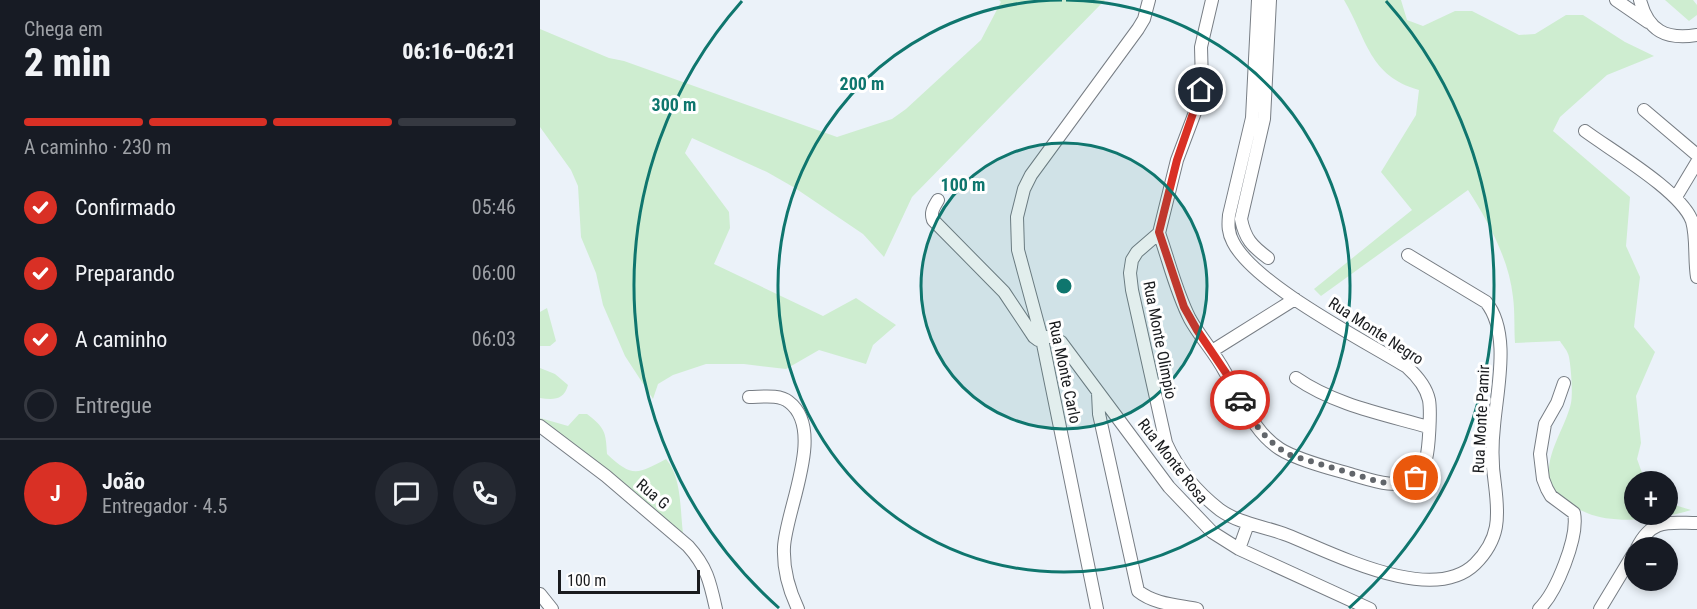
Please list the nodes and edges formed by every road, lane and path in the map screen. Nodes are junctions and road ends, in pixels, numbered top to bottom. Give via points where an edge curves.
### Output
1 (1149, 0) edge
2 (1212, 0) edge
3 (1258, 0) edge
4 (1270, 0) edge
5 (1616, 0) edge
6 (1640, 0) edge
7 (1649, 23) junction
8 (1697, 35) edge
9 (1644, 110) dead end
10 (1585, 131) dead end
11 (1697, 155) edge
12 (1697, 162) edge
13 (1676, 197) junction
14 (938, 200) dead end
15 (1159, 232) junction
16 (1408, 255) dead end
17 (1268, 258) dead end
18 (1697, 277) edge
19 (1295, 299) junction
20 (1042, 339) junction
21 (1212, 351) junction
22 (1296, 378) dead end
23 (1564, 383) dead end
24 (1098, 392) junction
25 (749, 397) dead end
26 (540, 426) edge
27 (1428, 427) junction
28 (1248, 524) junction
29 (1697, 524) edge
30 (1644, 537) edge
31 (1239, 549) junction
32 (1624, 569) edge
33 (540, 594) edge
34 (552, 609) edge
35 (716, 609) edge
36 (798, 609) edge
37 (1097, 609) edge
38 (1197, 609) edge
39 (1370, 609) edge
40 (1539, 609) edge
41 (1600, 609) edge

1 - 20 street, Rua Monte Carlo via 1138,28 1043,158 1021,196 1018,250
2 - 15 street via 1201,47 1200,99 1177,160
3 - 19 street, Rua Monte Negro via 1252,118 1228,229 1251,266
4 - 17 street via 1264,119 1241,219 1251,245
5 - 7 street
6 - 7 street
7 - 8 street via 1663,33
9 - 11 street
10 - 13 street
12 - 13 street
13 - 18 street via 1693,222
14 - 20 street via 932,210 933,220 1004,292 1034,338
15 - 21 street, Rua Monte Negro via 1184,307
15 - 28 street, Rua Monte Olimpio via 1137,252 1130,273 1166,443 1184,474 1206,498
16 - 28 street, Rua Monte Pamir via 1486,302 1495,318 1501,367 1494,428 1498,525 1494,537 1474,565 1453,578 1411,579
19 - 21 street
19 - 27 street, Rua Monte Negro via 1419,378 1429,400
20 - 24 street, Rua Monte Rosa via 1058,339
20 - 37 street, Rua Monte Carlo
21 - 27 street, Rua Monte Negro via 1255,425 1290,455 1380,482 1407,482 1423,468
22 - 27 street via 1333,399
23 - 40 street via 1545,424 1540,454 1547,489 1574,513 1575,527 1562,569 1546,603
24 - 31 street, Rua Monte Rosa via 1178,499 1212,532
24 - 38 street via 1099,414 1138,591 1160,601
25 - 36 street via 775,397 790,402 806,434 806,454 784,548 786,574
26 - 35 street, Rua G via 688,546 709,577
28 - 31 street
29 - 30 street via 1657,524
31 - 39 street, Rua Monte Rosa
32 - 41 street
33 - 34 street

